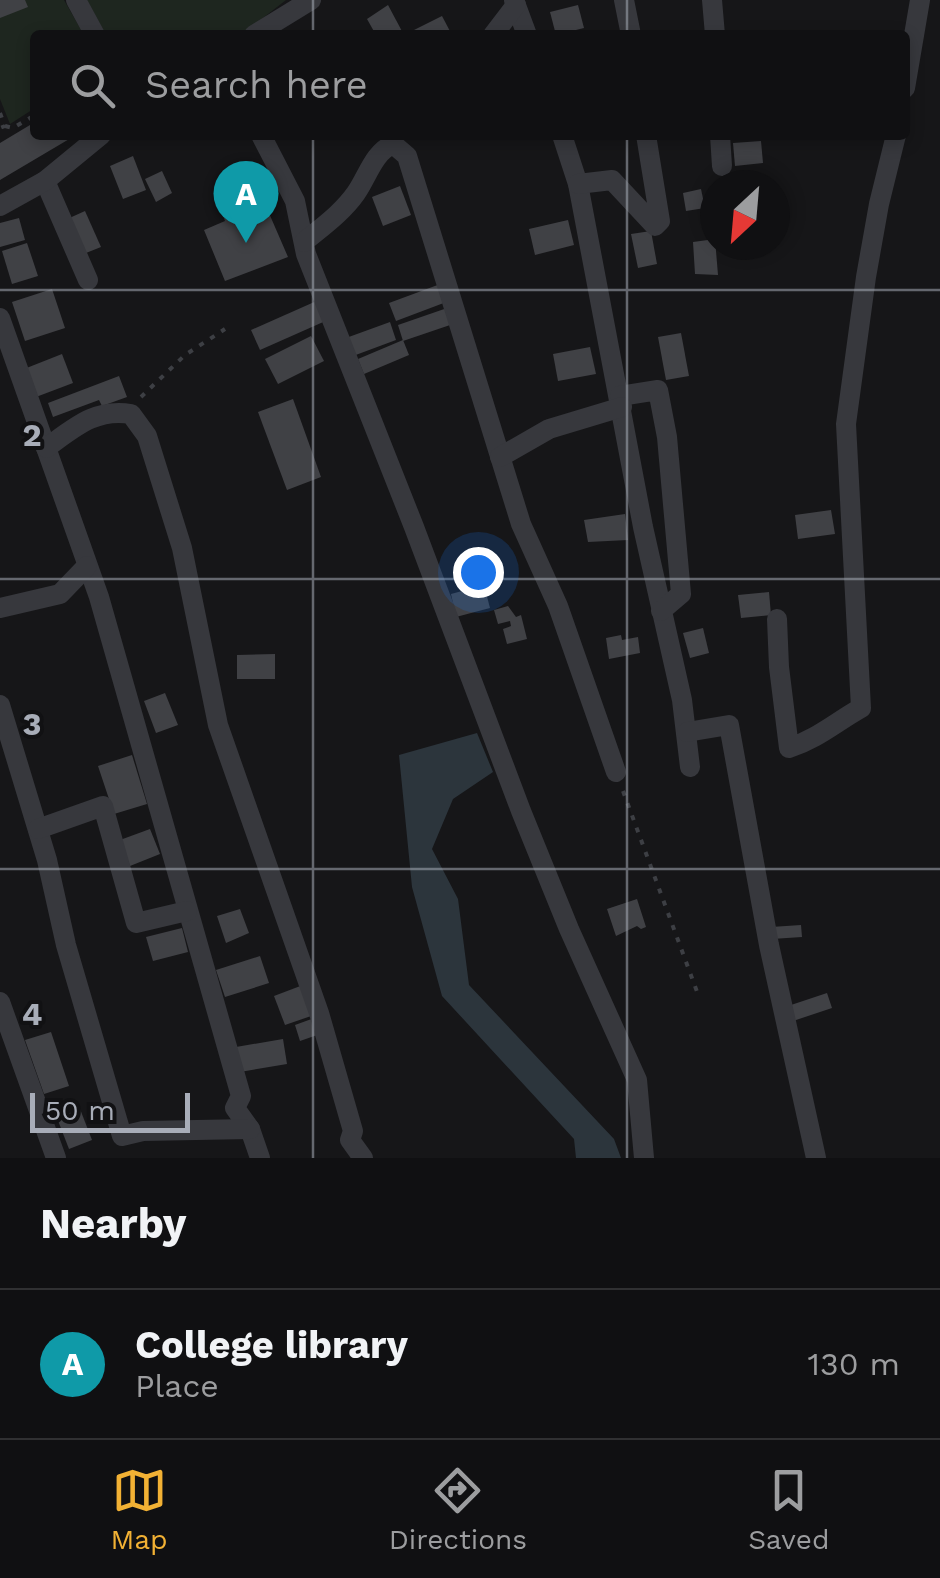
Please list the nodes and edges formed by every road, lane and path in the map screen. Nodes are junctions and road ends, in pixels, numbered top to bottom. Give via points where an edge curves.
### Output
1 (76, 0) edge
2 (311, 0) edge
3 (624, 0) edge
4 (712, 0) edge
5 (920, 0) edge
6 (515, 2) edge
7 (92, 30) edge
8 (262, 30) edge
9 (496, 30) edge
10 (525, 30) edge
11 (630, 30) edge
12 (715, 30) edge
13 (910, 59) edge
14 (0, 113) edge
15 (30, 118) edge
16 (2, 127) edge
17 (95, 140) edge
18 (263, 140) edge
19 (397, 140) edge
20 (564, 140) edge
21 (647, 140) edge
22 (720, 140) edge
23 (895, 140) edge
24 (722, 166) dead end
25 (45, 181) junction
26 (578, 184) junction
27 (0, 206) edge
28 (304, 242) junction
29 (88, 280) dead end
30 (0, 318) edge
31 (225, 329) dead end
32 (621, 402) junction
33 (131, 414) junction
34 (46, 448) junction
35 (500, 457) junction
36 (87, 566) junction
37 (0, 608) edge
38 (661, 612) junction
39 (777, 618) dead end
40 (0, 705) edge
41 (687, 732) junction
42 (690, 766) dead end
43 (616, 772) joint
44 (38, 829) junction
45 (187, 911) junction
46 (700, 996) dead end
47 (0, 1002) edge
48 (250, 1129) junction
49 (56, 1158) edge
50 (260, 1158) edge
51 (363, 1158) edge
52 (644, 1158) edge
53 (816, 1158) edge

1 - 7 street
2 - 8 street
3 - 11 street
4 - 12 street
5 - 13 street
6 - 9 street
6 - 10 street
14 - 16 path
15 - 16 path
17 - 25 street
18 - 28 street via 294,201
19 - 28 street via 382,150 355,195
19 - 35 street via 425,206
20 - 26 street
21 - 26 street via 660,221 655,226 612,180
22 - 24 street
23 - 39 street via 872,240 846,424 862,708 817,739 789,748
25 - 27 street
25 - 29 street
26 - 32 street
28 - 52 street via 528,828 637,1080
30 - 34 street
31 - 33 path via 186,354
32 - 35 street
32 - 38 street
32 - 38 street via 658,390 681,594
33 - 34 street via 92,416
33 - 51 street via 147,436 182,548 218,725 319,1013 353,1131 350,1140
34 - 36 street
35 - 43 street
36 - 37 street via 60,594
36 - 45 street
38 - 41 street
40 - 44 street
41 - 42 street
41 - 53 street via 729,725 768,945
43 - 46 path
44 - 45 street via 103,806 136,923
44 - 48 street via 122,1136
45 - 48 street via 240,1096 235,1108
47 - 49 street
48 - 50 street

